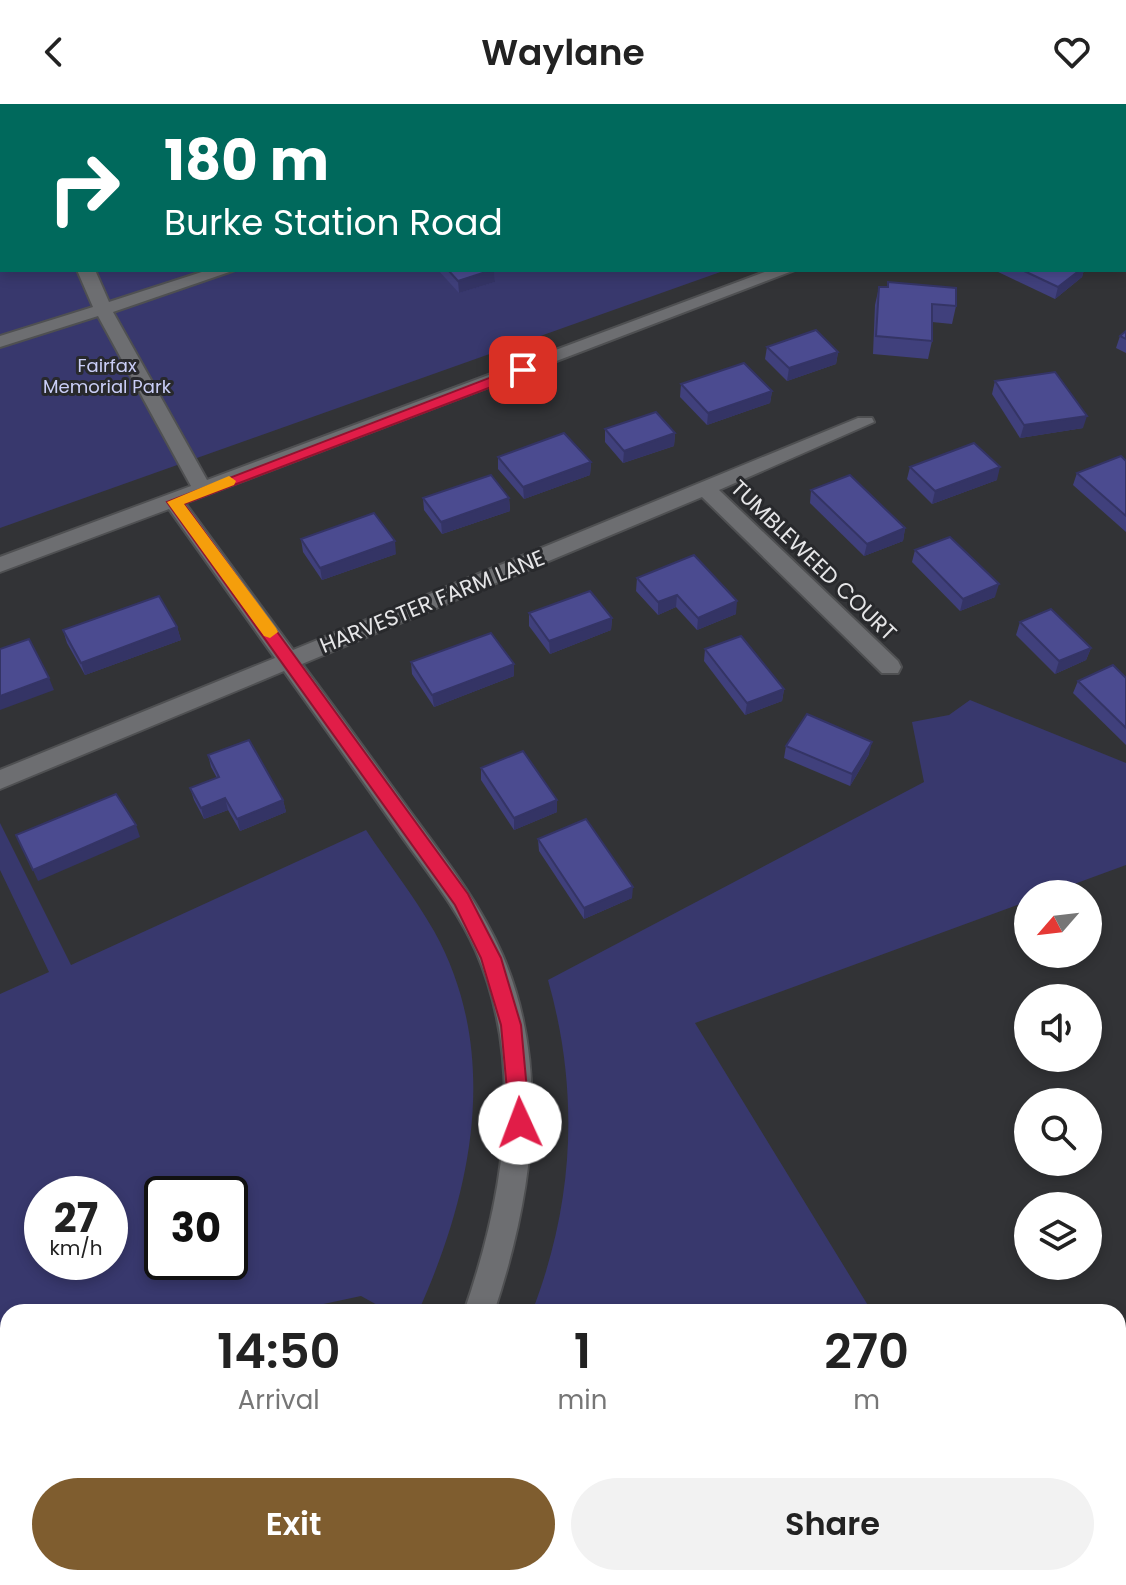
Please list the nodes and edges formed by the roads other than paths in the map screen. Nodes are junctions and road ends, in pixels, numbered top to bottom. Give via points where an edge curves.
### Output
1 (87, 272) edge
2 (220, 272) edge
3 (781, 272) edge
4 (103, 309) junction
5 (0, 342) edge
6 (865, 422) dead end
7 (705, 488) junction
8 (203, 491) junction
9 (174, 502) junction
10 (0, 565) edge
11 (291, 659) junction
12 (890, 667) dead end
13 (0, 780) edge
14 (482, 1304) edge

1 - 4 street
2 - 4 street
3 - 8 street
4 - 5 street
4 - 8 street
6 - 7 street, HARVESTER FARM LANE
7 - 11 street, HARVESTER FARM LANE
7 - 12 street, TUMBLEWEED COURT
8 - 9 street
9 - 10 street
9 - 11 street
11 - 13 street, HARVESTER FARM LANE
11 - 14 street via 461,900 491,958 511,1025 520,1123 516,1171 508,1225

